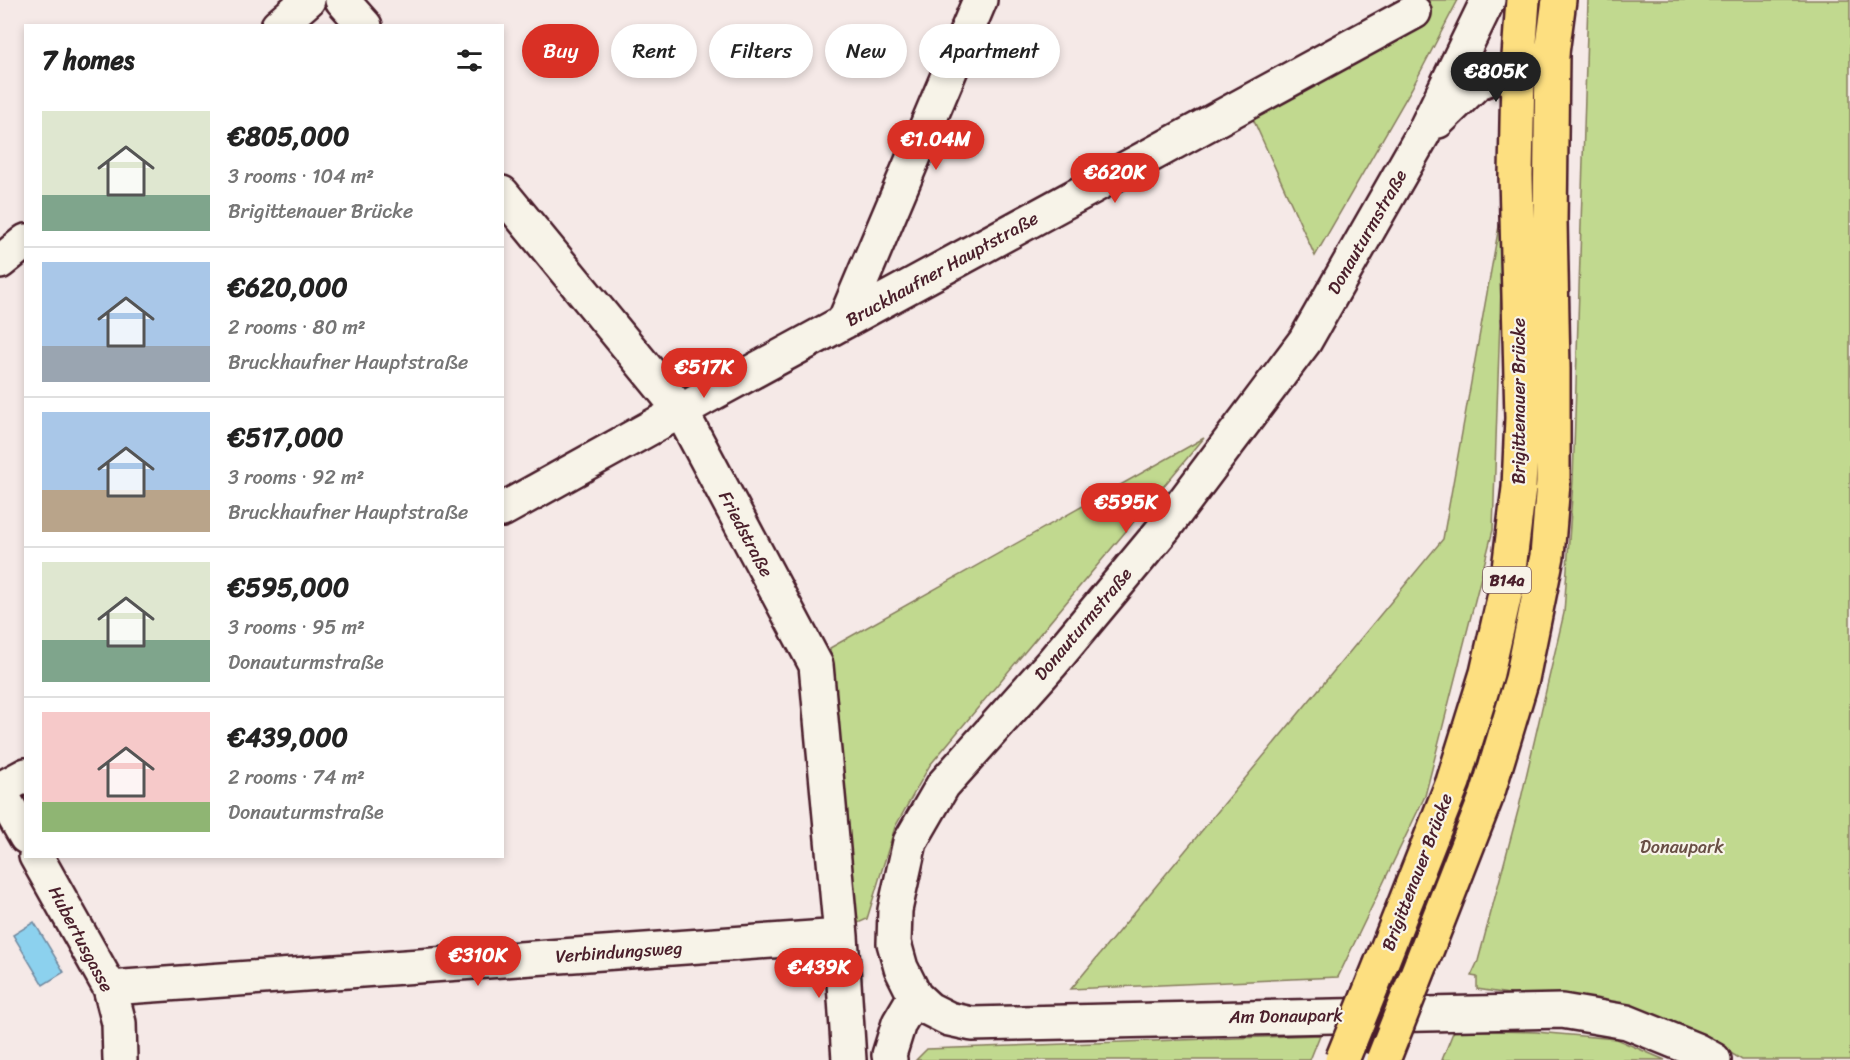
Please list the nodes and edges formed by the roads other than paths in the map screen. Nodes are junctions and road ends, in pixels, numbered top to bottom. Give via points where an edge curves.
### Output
1 (308, 0) edge
2 (342, 0) edge
3 (980, 0) edge
4 (1488, 0) edge
5 (1523, 0) edge
6 (1559, 0) edge
7 (1414, 12) dead end
8 (280, 24) edge
9 (362, 24) edge
10 (1552, 53) junction
11 (1518, 71) junction
12 (1423, 134) junction
13 (504, 195) edge
14 (24, 242) edge
15 (0, 262) edge
16 (844, 322) junction
17 (681, 411) junction
18 (504, 509) edge
19 (24, 776) edge
20 (0, 790) edge
21 (24, 833) edge
22 (37, 858) edge
23 (841, 936) junction
24 (894, 944) joint
25 (110, 988) junction
26 (915, 996) junction
27 (120, 1060) edge
28 (849, 1060) edge
29 (890, 1060) edge
30 (1342, 1060) edge
31 (1383, 1060) edge
32 (1714, 1060) edge

1 - 8 street
2 - 9 street
3 - 16 street
4 - 12 street, Donauturmstraße
5 - 11 main road, Brigittenauer Brücke / B14a
6 - 10 main road, Brigittenauer Brücke / B14a
7 - 16 street, Bruckhaufner Hauptstraße
10 - 11 street, Donauturmstraße
10 - 31 main road, Brigittenauer Brücke / B14a, bridge via 1553,472 1547,556 1522,679 1487,795
11 - 12 street, Donauturmstraße via 1477,83
11 - 30 main road, Brigittenauer Brücke / B14a, bridge via 1516,175 1522,418 1520,488 1506,585 1487,673 1452,782
12 - 24 street, Donauturmstraße via 1305,341 1165,527 943,785 910,842 896,903
13 - 17 street, Friedstraße
14 - 15 street
16 - 17 street, Bruckhaufner Hauptstraße
17 - 18 street, Bruckhaufner Hauptstraße
17 - 23 street, Friedstraße via 816,665
19 - 20 street
20 - 21 street
22 - 25 street, Hubertusgasse
23 - 25 street, Verbindungsweg
23 - 28 street
24 - 26 street, Am Donaupark
25 - 27 street, Hubertusgasse via 119,1023
26 - 29 street via 899,1023
26 - 32 street, Am Donaupark via 949,1019 972,1024 1562,1011 1627,1022

